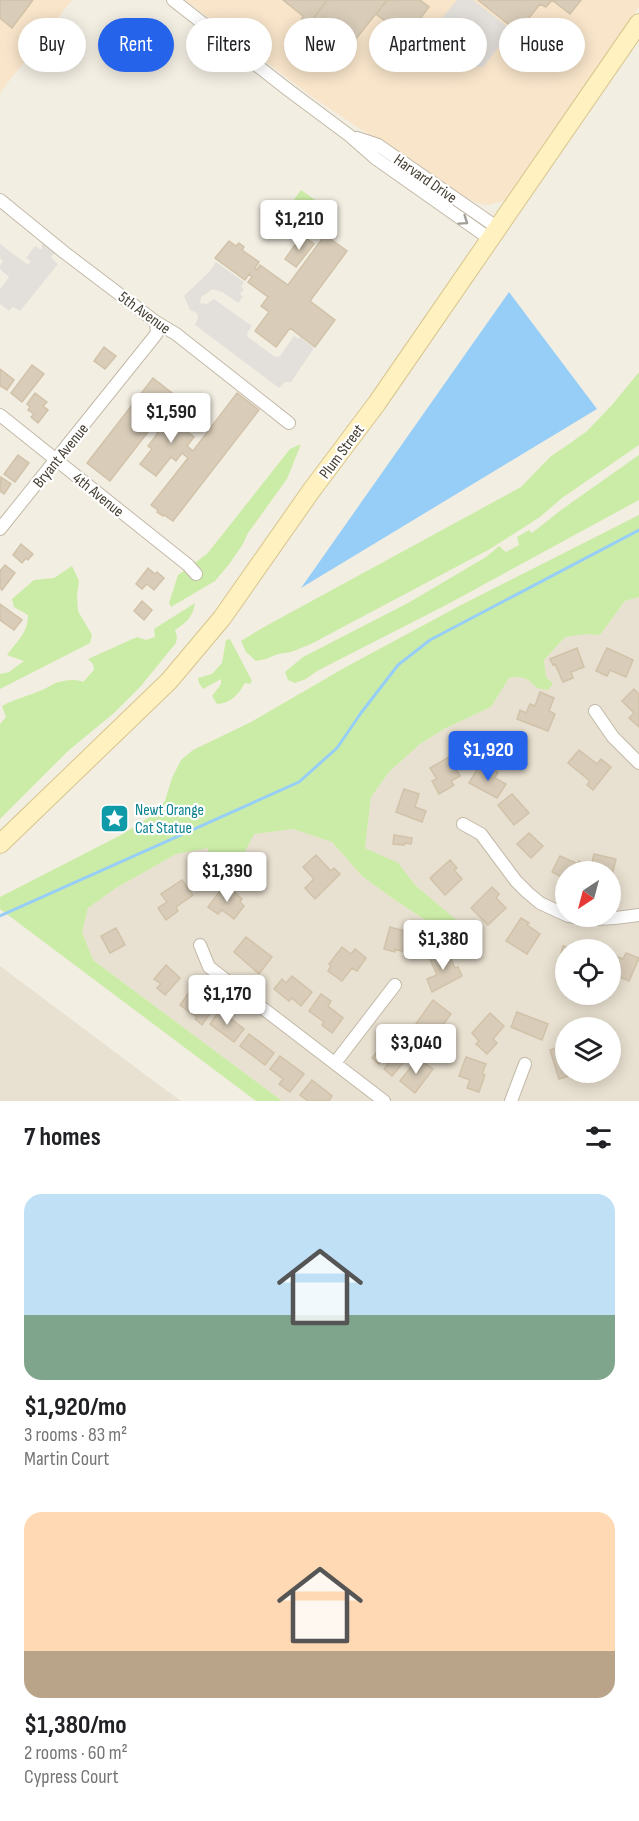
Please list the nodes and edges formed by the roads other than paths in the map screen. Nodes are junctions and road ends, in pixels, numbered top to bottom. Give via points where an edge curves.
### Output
1 (173, 0) edge
2 (639, 23) edge
3 (0, 200) edge
4 (494, 234) junction
5 (156, 322) junction
6 (0, 415) edge
7 (290, 423) dead end
8 (55, 459) junction
9 (0, 529) edge
10 (196, 574) dead end
11 (595, 711) dead end
12 (639, 762) edge
13 (463, 824) dead end
14 (0, 844) edge
15 (555, 910) edge
16 (639, 915) edge
17 (621, 919) edge
18 (200, 945) dead end
19 (395, 985) dead end
20 (335, 1063) junction
21 (525, 1064) dead end
22 (384, 1101) edge
23 (511, 1101) edge

1 - 4 street, Harvard Drive via 375,158
2 - 4 main road, Plum Street
3 - 5 street, 5th Avenue
4 - 14 main road, Plum Street via 222,618 152,698
5 - 7 street, 5th Avenue
5 - 8 street, Bryant Avenue via 157,333
6 - 8 street, 4th Avenue
8 - 9 street, Bryant Avenue
8 - 10 street, 4th Avenue
11 - 12 street via 613,737
13 - 15 street via 482,834 527,892
16 - 17 street
18 - 20 street via 209,967
19 - 20 street
20 - 22 street
21 - 23 street

